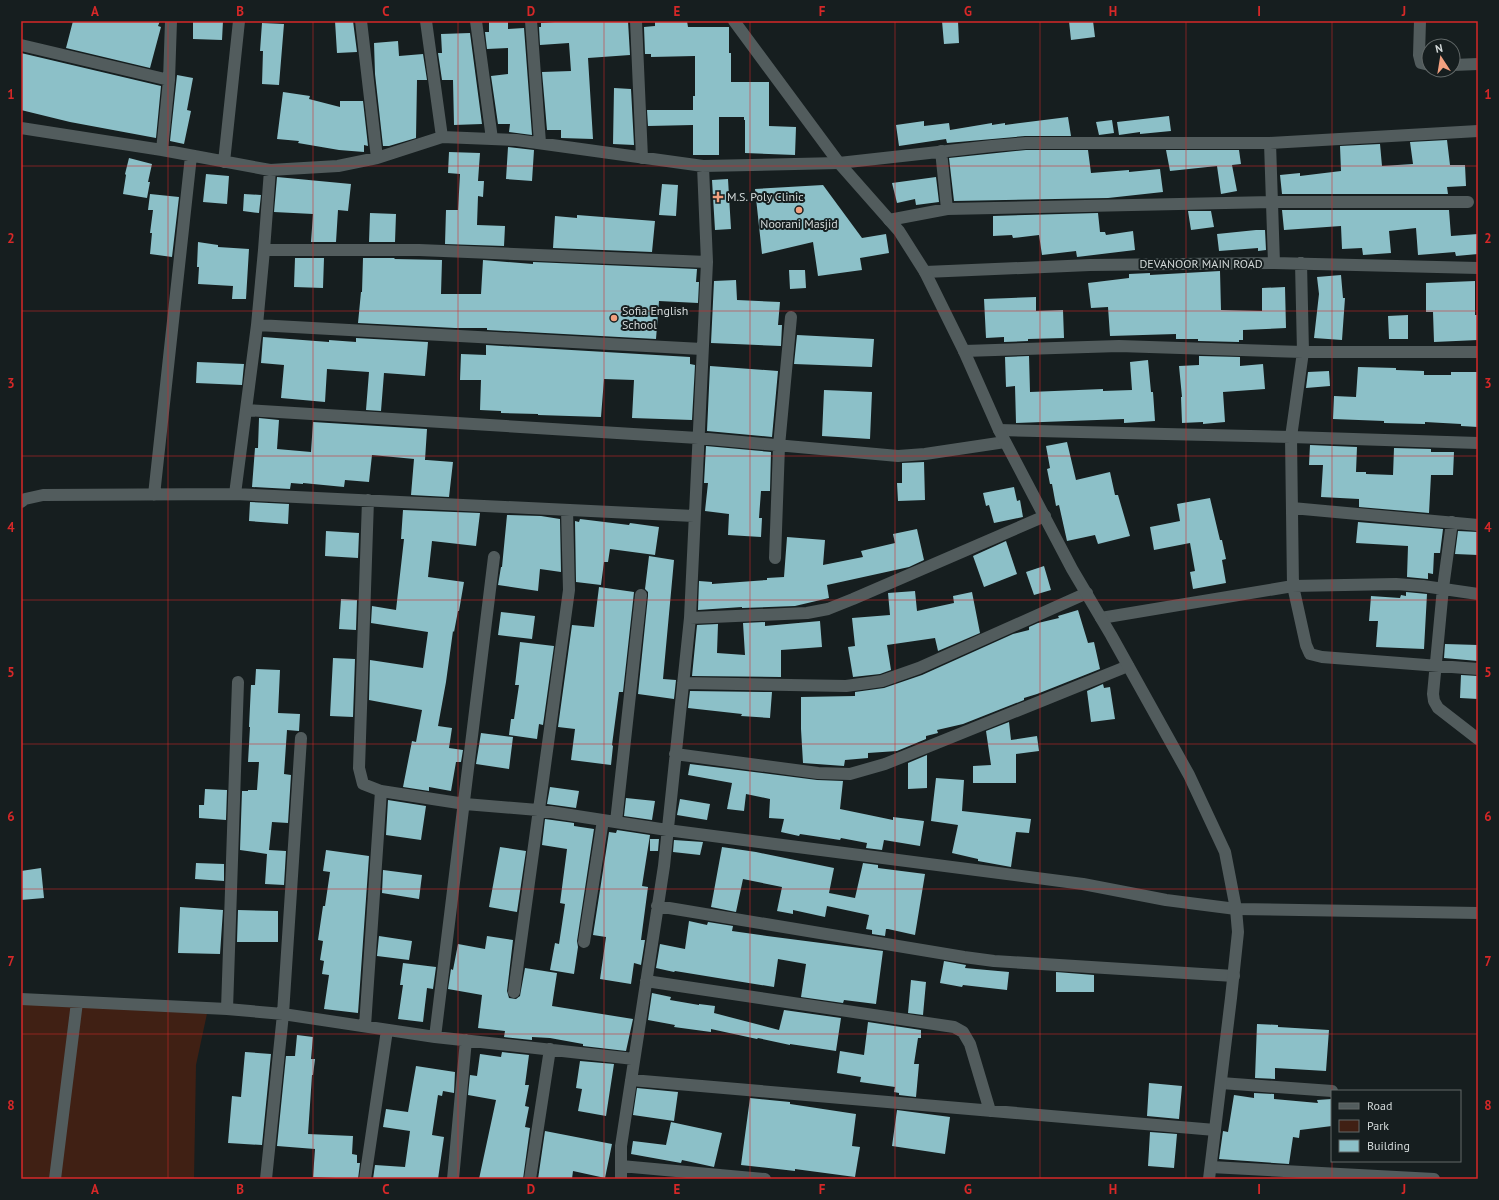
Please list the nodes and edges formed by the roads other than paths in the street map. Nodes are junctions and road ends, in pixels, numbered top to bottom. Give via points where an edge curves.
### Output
1 (171, 21) edge
2 (239, 21) edge
3 (361, 21) edge
4 (426, 21) edge
5 (476, 21) edge
6 (531, 21) edge
7 (636, 21) edge
8 (734, 21) edge
9 (1420, 21) edge
10 (21, 45) edge
11 (1421, 63) edge
12 (1478, 64) edge
13 (1461, 65) edge
14 (169, 80) junction
15 (21, 128) edge
16 (1478, 131) edge
17 (442, 137) junction
18 (492, 139) junction
19 (540, 143) junction
20 (1270, 144) junction
21 (162, 150) junction
22 (941, 152) junction
23 (191, 156) junction
24 (377, 158) junction
25 (642, 158) junction
26 (224, 162) junction
27 (839, 163) junction
28 (703, 166) junction
29 (270, 170) junction
30 (1272, 202) junction
31 (1468, 202) dead end
32 (947, 209) junction
33 (889, 220) junction
34 (264, 250) junction
35 (707, 262) junction
36 (1274, 263) junction
37 (1301, 263) junction
38 (1478, 268) edge
39 (925, 272) junction
40 (791, 317) dead end
41 (257, 325) junction
42 (702, 349) junction
43 (964, 351) junction
44 (1303, 352) junction
45 (1478, 352) edge
46 (246, 410) junction
47 (999, 430) junction
48 (1291, 437) junction
49 (698, 438) junction
50 (1005, 442) junction
51 (1478, 443) edge
52 (779, 446) junction
53 (235, 494) junction
54 (154, 495) junction
55 (368, 500) junction
56 (21, 502) edge
57 (1292, 508) junction
58 (567, 510) junction
59 (694, 516) junction
60 (1045, 516) junction
61 (1452, 522) junction
62 (1478, 525) edge
63 (494, 557) dead end
64 (775, 558) dead end
65 (1293, 586) junction
66 (1443, 588) junction
67 (1087, 593) junction
68 (1478, 594) edge
69 (641, 595) dead end
70 (690, 618) junction
71 (1101, 618) junction
72 (1435, 665) junction
73 (1128, 666) junction
74 (1478, 669) edge
75 (238, 682) dead end
76 (683, 683) junction
77 (301, 738) dead end
78 (1478, 739) edge
79 (675, 754) junction
80 (381, 791) junction
81 (465, 804) junction
82 (538, 810) junction
83 (602, 820) junction
84 (616, 822) junction
85 (667, 830) junction
86 (657, 906) junction
87 (1236, 909) junction
88 (1478, 912) edge
89 (584, 942) dead end
90 (1234, 976) junction
91 (646, 981) junction
92 (514, 992) dead end
93 (21, 999) edge
94 (77, 1002) junction
95 (227, 1010) junction
96 (283, 1014) junction
97 (365, 1026) junction
98 (387, 1030) junction
99 (435, 1037) junction
100 (466, 1040) junction
101 (550, 1049) junction
102 (634, 1059) junction
103 (631, 1080) junction
104 (1221, 1083) junction
105 (1331, 1091) edge
106 (990, 1110) junction
107 (1215, 1130) junction
108 (621, 1166) junction
109 (1210, 1173) edge
110 (1321, 1176) edge
111 (1407, 1178) edge
112 (55, 1179) edge
113 (266, 1179) edge
114 (365, 1179) edge
115 (453, 1179) edge
116 (530, 1179) edge
117 (621, 1179) edge
118 (765, 1179) edge
119 (1434, 1179) edge

1 - 14 street
2 - 26 street
3 - 24 street
4 - 17 street
5 - 18 street
6 - 19 street
7 - 25 street
8 - 27 street
9 - 11 street
10 - 14 street
12 - 13 street
14 - 21 street
15 - 21 street
16 - 20 street
17 - 18 street
17 - 24 street
18 - 19 street
19 - 25 street
20 - 22 street via 1026,144
20 - 30 street
21 - 23 street
22 - 27 street
22 - 32 street
23 - 26 street
23 - 54 street
24 - 29 street via 338,166
25 - 28 street
26 - 29 street
27 - 28 street
27 - 33 street
28 - 35 street
29 - 34 street
30 - 31 street
30 - 32 street
30 - 36 street
32 - 33 street
33 - 39 street
34 - 35 street via 419,250
34 - 41 street
35 - 42 street
36 - 37 street, DEVANOOR MAIN ROAD
36 - 39 street, DEVANOOR MAIN ROAD via 1090,265
37 - 38 street, DEVANOOR MAIN ROAD
37 - 44 street
39 - 43 street
40 - 52 street
41 - 42 street
41 - 46 street
42 - 49 street
43 - 44 street via 1119,346
43 - 47 street
44 - 45 street
44 - 48 street
46 - 49 street
46 - 53 street
47 - 48 street
47 - 50 street
48 - 51 street
48 - 57 street
49 - 52 street
49 - 59 street
50 - 52 street via 898,456
50 - 60 street
52 - 64 street
53 - 54 street
53 - 55 street
54 - 56 street via 43,494
55 - 58 street
55 - 80 street via 359,768 363,784
57 - 61 street
57 - 65 street
58 - 59 street
58 - 82 street via 569,590
59 - 70 street
60 - 67 street
60 - 70 street via 828,609 807,613
61 - 62 street
61 - 66 street
63 - 81 street
65 - 66 street via 1396,584
65 - 71 street
65 - 72 street via 1310,654
66 - 68 street
66 - 72 street
67 - 71 street
67 - 76 street via 919,668 882,681 846,686
69 - 84 street
70 - 76 street
71 - 73 street
72 - 74 street
72 - 78 street via 1433,694 1438,708
73 - 79 street via 886,764 850,774 818,773
73 - 87 street via 1189,775 1225,852
75 - 95 street
76 - 79 street
77 - 96 street
79 - 85 street
80 - 81 street
80 - 97 street
81 - 82 street
81 - 99 street
82 - 83 street
82 - 92 street
83 - 84 street
83 - 89 street
84 - 85 street
85 - 86 street
85 - 87 street via 1083,884 1166,900
86 - 90 street via 994,961
86 - 91 street
87 - 88 street
87 - 90 street via 1238,932
90 - 104 street
91 - 102 street
91 - 106 street via 954,1027 963,1032 970,1044
93 - 94 street
94 - 95 street
94 - 112 street
95 - 96 street
96 - 97 street
96 - 113 street
97 - 98 street
98 - 99 street
98 - 114 street
99 - 100 street
100 - 101 street
100 - 115 street
101 - 102 street
101 - 116 street
102 - 103 street
103 - 106 street
103 - 108 street via 621,1146
104 - 105 street
104 - 107 street
106 - 107 street
107 - 109 street
108 - 117 street
108 - 118 street
109 - 110 street
110 - 111 street
111 - 119 street

